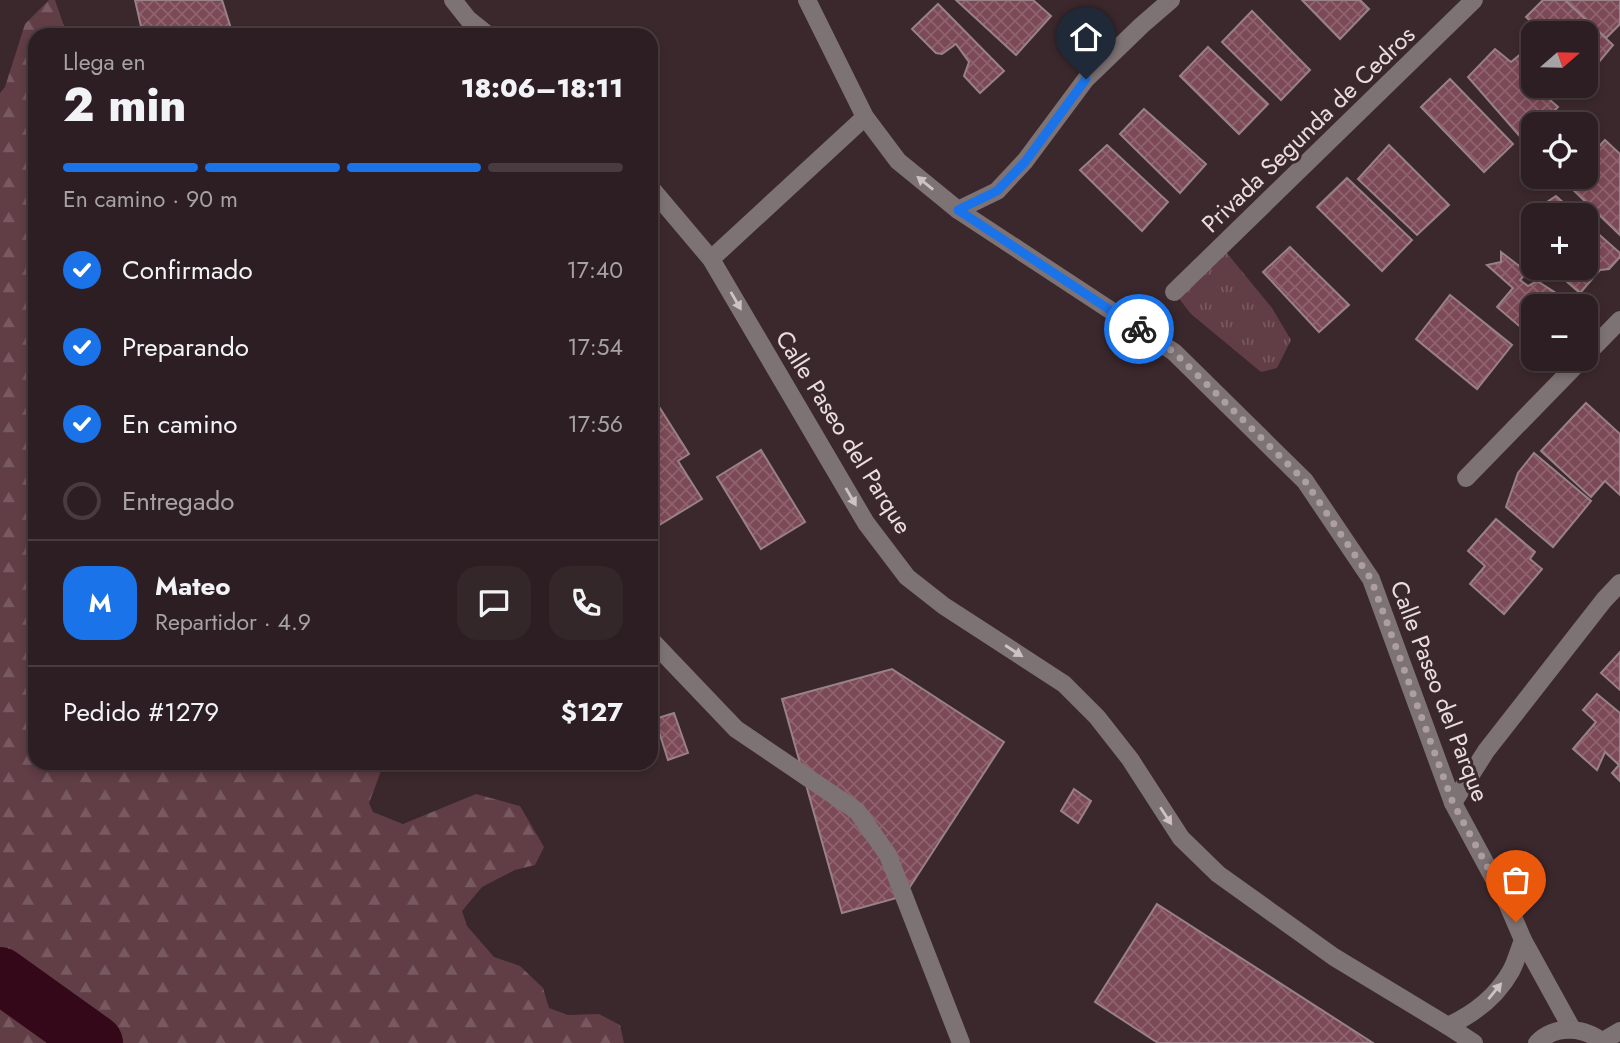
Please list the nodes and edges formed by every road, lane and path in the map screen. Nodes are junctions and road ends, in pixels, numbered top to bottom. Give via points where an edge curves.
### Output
1 (453, 0) edge
2 (807, 0) edge
3 (1171, 0) edge
4 (1474, 0) edge
5 (479, 28) edge
6 (865, 117) junction
7 (658, 196) edge
8 (958, 210) junction
9 (711, 259) junction
10 (1174, 292) dead end
11 (1620, 320) edge
12 (1598, 343) edge
13 (1570, 371) edge
14 (1466, 478) dead end
15 (1620, 583) edge
16 (658, 647) edge
17 (1453, 803) junction
18 (1524, 940) junction
19 (1448, 1026) junction
20 (1572, 1029) junction
21 (1620, 1031) edge
22 (1603, 1042) edge
23 (961, 1043) edge
24 (1474, 1043) edge
25 (1537, 1043) edge

1 - 5 street
2 - 6 street, Calle Paseo del Parque
3 - 8 street via 1086,79 1025,162 997,191
4 - 10 street, Privada Segunda de Cedros
8 -> 6 street, Calle Paseo del Parque via 898,161
6 - 9 street
7 - 9 street, Calle Paseo del Parque
8 - 17 street, Calle Paseo del Parque via 1174,352 1305,481 1371,579
9 -> 19 street, Calle Paseo del Parque via 866,523 907,577 1064,684 1129,759 1181,838 1217,874 1334,957
11 - 12 street
13 - 14 street
15 - 17 street via 1486,751
16 - 23 street via 736,729 857,811 888,855
17 - 18 street, Calle Paseo del Parque
19 -> 18 street via 1489,1000 1511,971
18 - 20 street, Calle Paseo del Parque
19 - 24 street, Calle Paseo del Parque
20 - 22 street
20 - 25 street via 1556,1031
21 - 22 street

